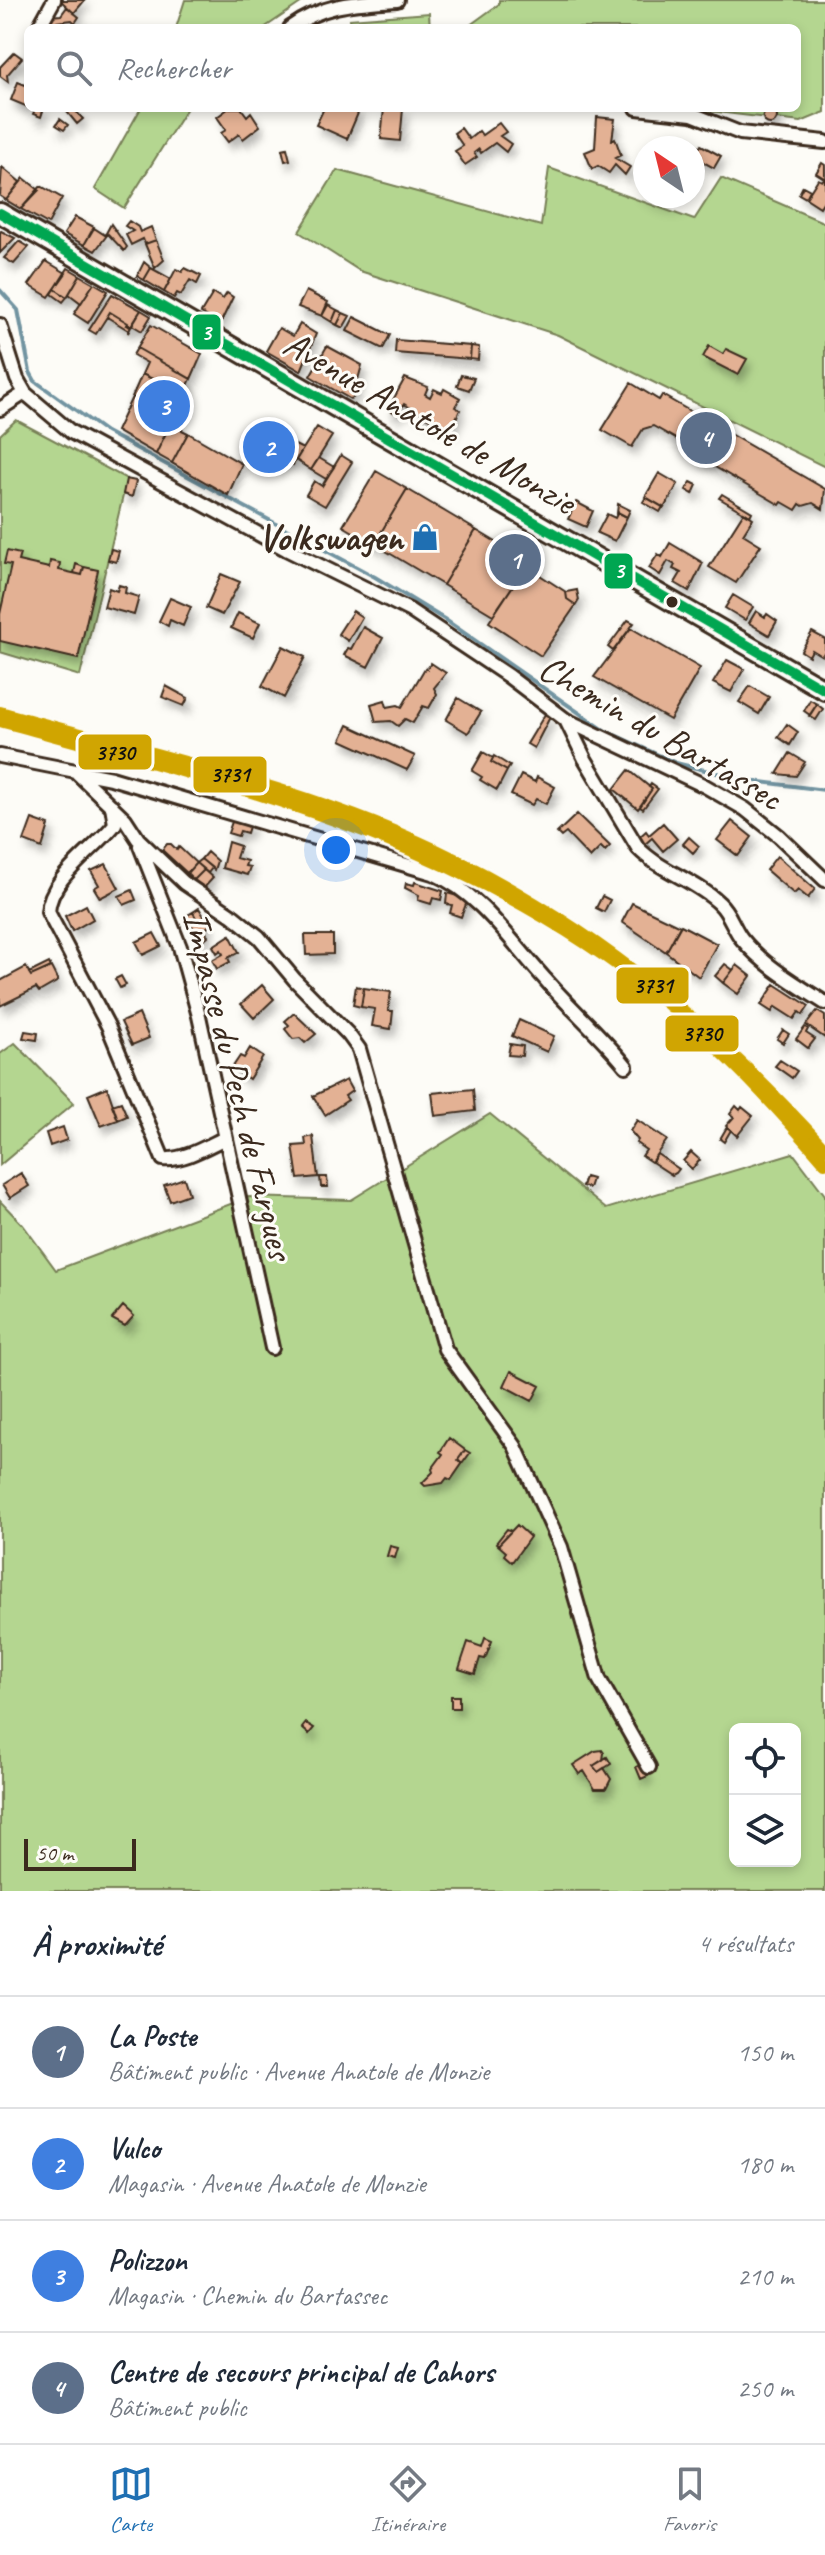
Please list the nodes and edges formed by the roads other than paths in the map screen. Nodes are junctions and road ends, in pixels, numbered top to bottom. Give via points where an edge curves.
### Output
1 (54, 0) edge
2 (397, 0) edge
3 (41, 24) edge
4 (295, 24) edge
5 (674, 112) edge
6 (825, 142) edge
7 (0, 213) edge
8 (0, 325) edge
9 (12, 363) junction
10 (0, 373) edge
11 (25, 393) junction
12 (0, 409) edge
13 (825, 690) edge
14 (566, 720) junction
15 (0, 756) edge
16 (76, 772) junction
17 (112, 806) junction
18 (138, 839) junction
19 (825, 880) edge
20 (825, 1003) edge
21 (626, 1066) dead end
22 (225, 1138) junction
23 (272, 1348) dead end
24 (649, 1767) dead end

1 - 3 street
2 - 4 street via 336,5
5 - 6 street via 740,133
7 - 13 main road, Avenue Anatole de Monzie
8 - 9 street, Chemin du Bartassec
9 - 10 street
9 - 11 street, Chemin du Bartassec
11 - 12 street
11 - 14 street, Chemin du Bartassec via 71,432 409,610
14 - 19 street, Chemin du Bartassec via 745,809
14 - 20 street via 638,848 720,904 740,937 773,969
15 - 16 street
16 - 17 street
16 - 21 street via 255,819 450,880 505,932
17 - 18 street
17 - 22 street via 115,824 55,887 48,912 108,1026 163,1159
18 - 22 street, Impasse du Pech de Fargues via 180,947
18 - 24 street via 184,883 259,937 359,1049 445,1349 515,1446 561,1547 599,1679
22 - 23 street, Impasse du Pech de Fargues

